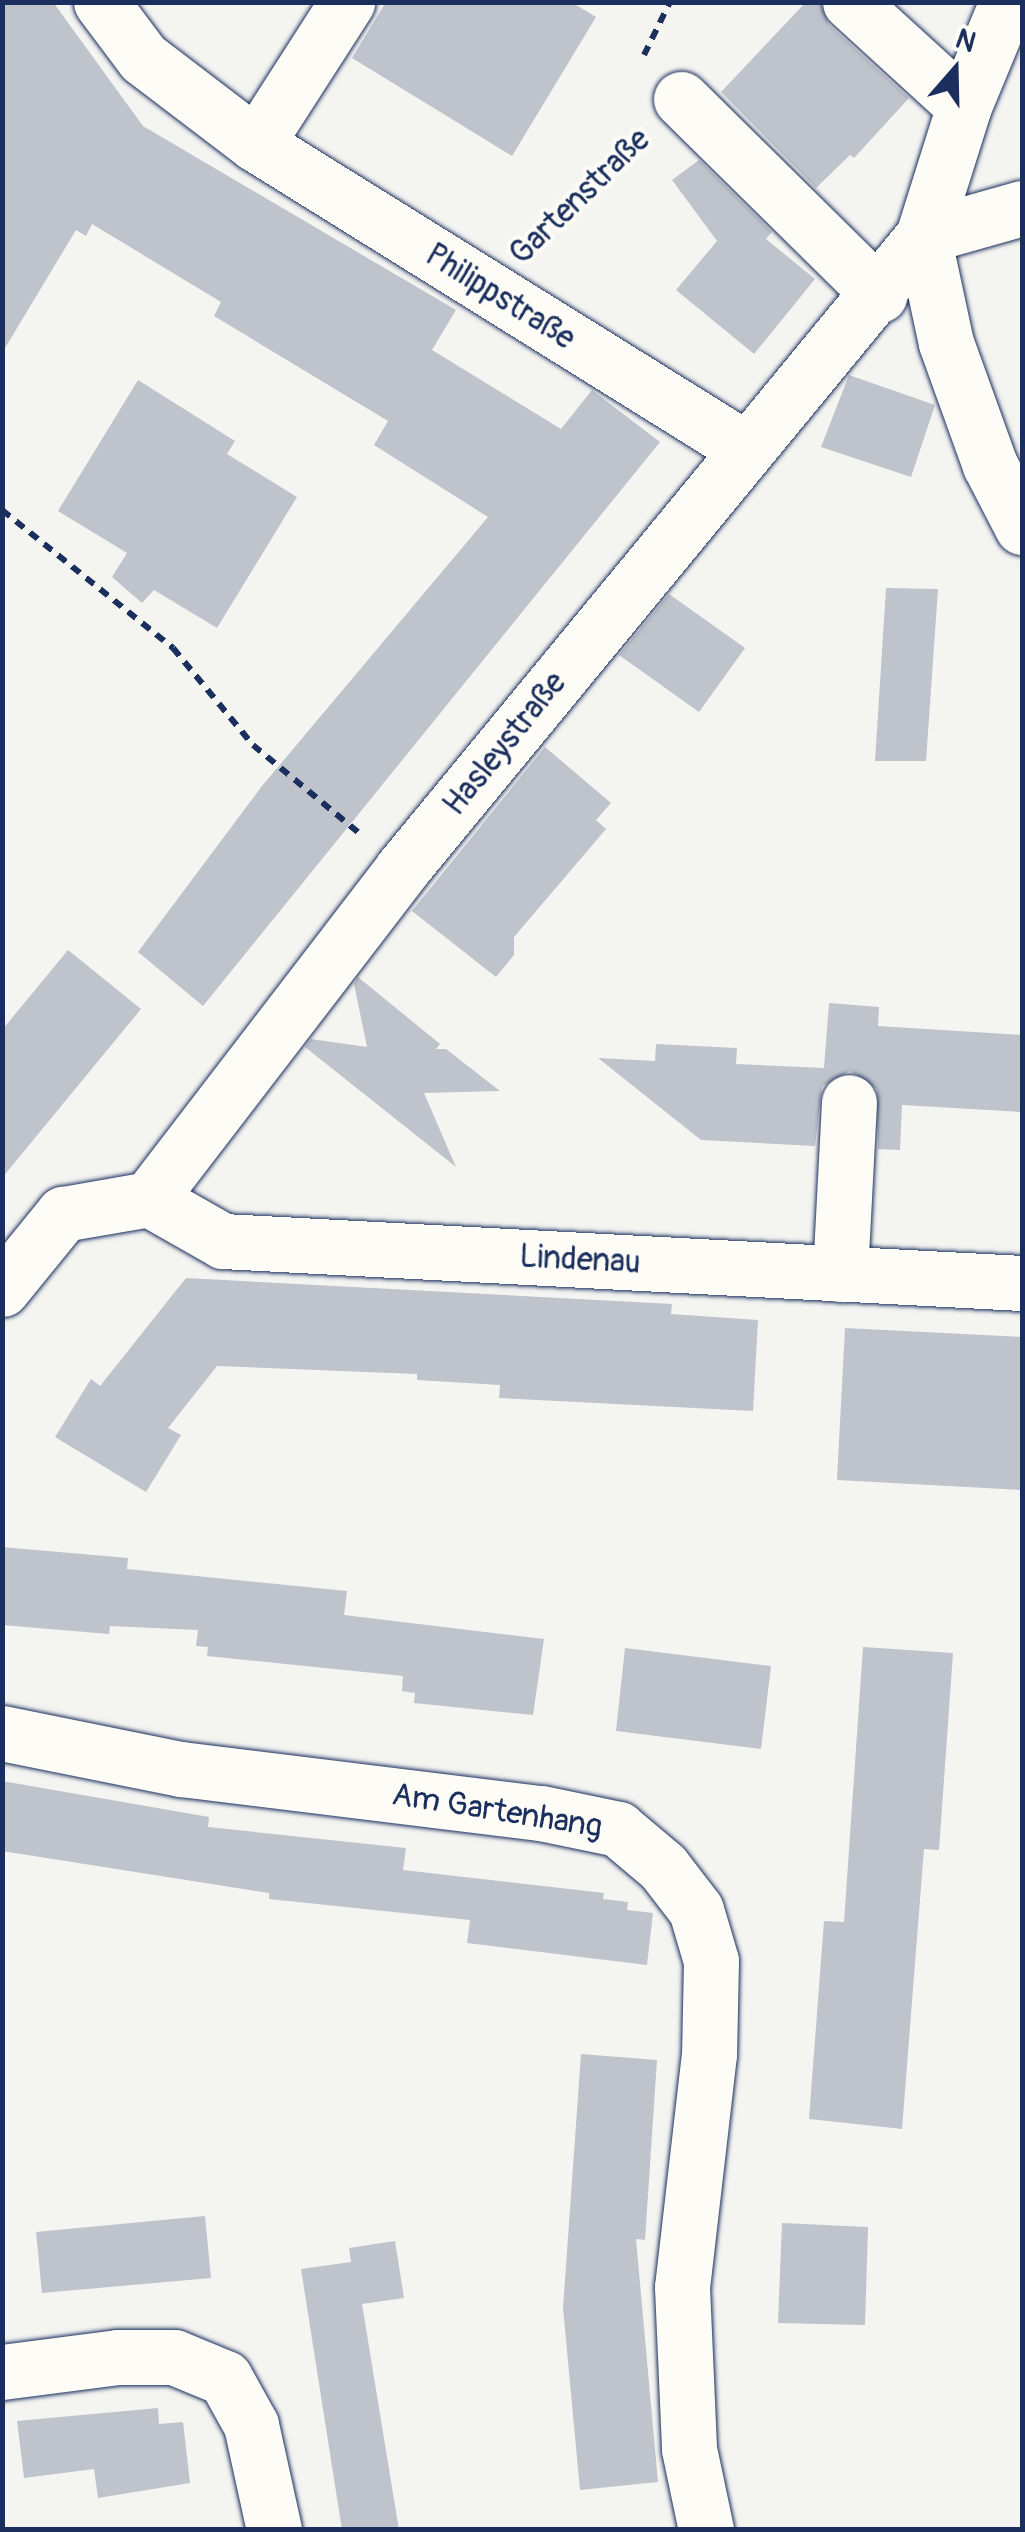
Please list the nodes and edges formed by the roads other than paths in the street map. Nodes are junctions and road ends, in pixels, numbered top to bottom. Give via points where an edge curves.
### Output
1 (101, 2) edge
2 (347, 2) edge
3 (850, 2) edge
4 (1006, 2) edge
5 (964, 106) junction
6 (667, 113) road end
7 (256, 144) junction
8 (1022, 208) edge
9 (923, 236) junction
10 (880, 295) junction
11 (746, 449) junction
12 (1022, 527) edge
13 (849, 1102) dead end
14 (149, 1199) junction
15 (840, 1274) junction
16 (1022, 1283) edge
17 (2, 1289) edge
18 (2, 1734) edge
19 (2, 2372) edge
20 (274, 2530) edge
21 (706, 2530) edge

1 - 7 street, Philippstraße via 143,58
2 - 7 street
3 - 5 street
4 - 5 street
5 - 9 street
6 - 10 street
7 - 11 street, Philippstraße
8 - 9 street
9 - 10 street, Hasleystraße
9 - 12 street via 946,344 990,465
10 - 11 street, Hasleystraße
11 - 14 street, Hasleystraße via 402,870
13 - 15 street
14 - 15 street, Lindenau via 223,1241
14 - 17 street via 63,1214
15 - 16 street, Lindenau
18 - 21 street, Am Gartenhang via 181,1769 541,1813 618,1830 663,1867 696,1910 712,1961 709,2054 682,2288 689,2449
19 - 20 street via 118,2357 174,2358 225,2378 251,2425

